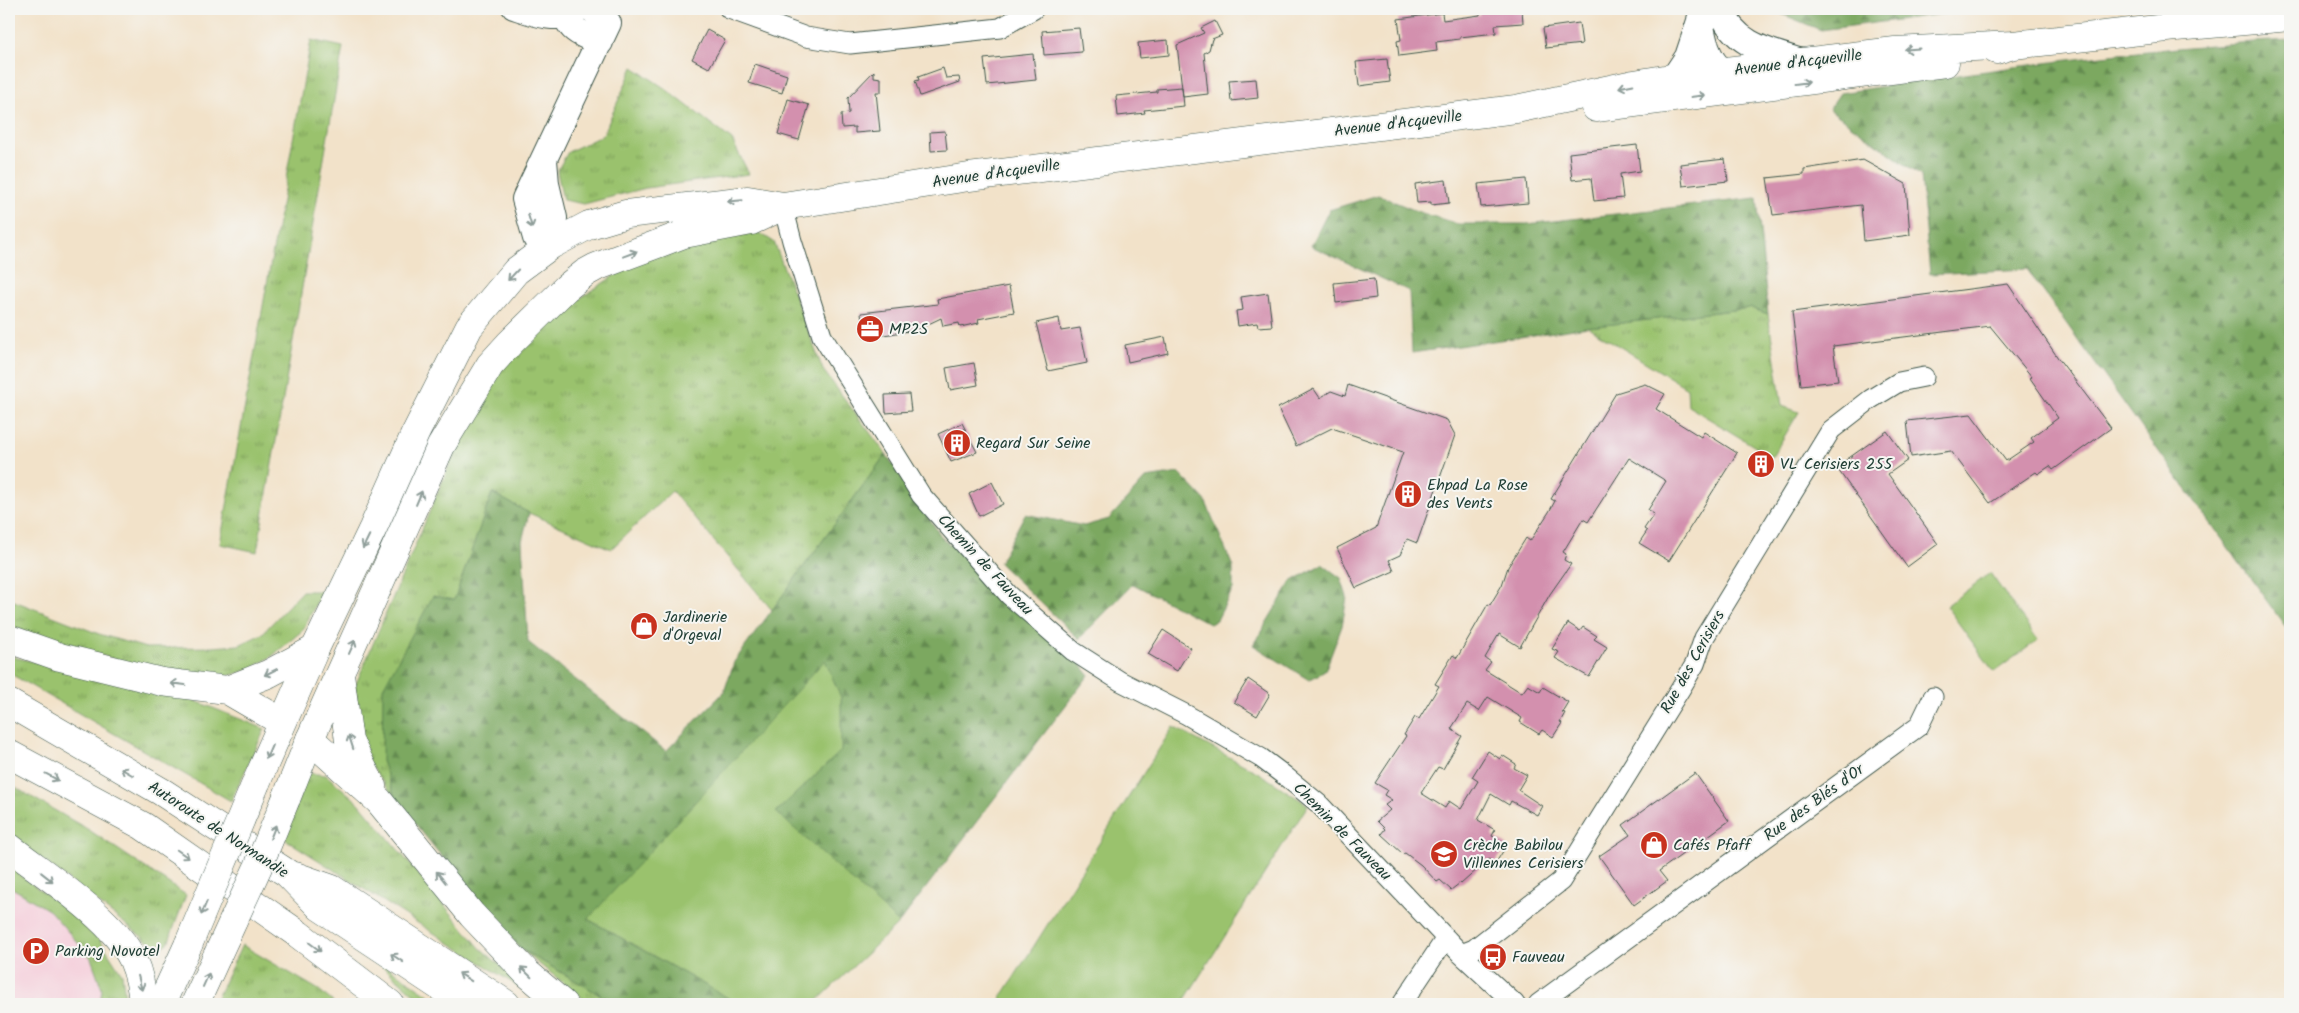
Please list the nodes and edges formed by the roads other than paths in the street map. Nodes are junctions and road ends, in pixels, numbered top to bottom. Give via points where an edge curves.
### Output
1 (512, 9) edge
2 (729, 9) edge
3 (1034, 9) edge
4 (1708, 12) edge
5 (590, 17) edge
6 (2290, 17) edge
7 (1735, 34) junction
8 (2013, 45) junction
9 (1802, 62) junction
10 (1674, 78) junction
11 (1724, 82) junction
12 (1516, 109) junction
13 (783, 206) junction
14 (551, 245) junction
15 (585, 273) junction
16 (490, 365) junction
17 (1924, 377) dead end
18 (9, 639) edge
19 (314, 649) junction
20 (340, 674) junction
21 (227, 690) junction
22 (1933, 697) dead end
23 (9, 704) edge
24 (282, 722) junction
25 (310, 739) junction
26 (9, 754) edge
27 (379, 801) junction
28 (9, 847) edge
29 (287, 873) junction
30 (1446, 938) junction
31 (1461, 954) junction
32 (143, 1004) edge
33 (161, 1004) edge
34 (195, 1004) edge
35 (390, 1004) edge
36 (466, 1004) edge
37 (506, 1004) edge
38 (563, 1004) edge
39 (1402, 1004) edge
40 (1515, 1004) edge
41 (1538, 1004) edge

1 - 5 street via 553,20
2 - 3 street via 806,37 850,44 1000,28
4 - 7 street
4 - 10 street via 1688,57
4 - 11 street via 1706,46
5 - 14 street via 544,160 554,218
6 - 8 main road
7 - 9 street via 1756,46
7 - 11 street via 1732,62
8 -> 9 main road, Avenue d'Acqueville via 1896,50
11 -> 8 main road via 1753,89 1951,62
9 - 11 main road, Avenue d'Acqueville
10 - 11 main road, Avenue d'Acqueville
10 -> 12 main road, Avenue d'Acqueville
12 -> 11 main road via 1591,108
12 - 13 main road, Avenue d'Acqueville via 969,177
13 -> 14 main road via 748,200 626,214 589,225
15 -> 13 main road via 684,234 751,221
13 - 30 street, Chemin de Fauveau via 822,336 921,495 1009,595 1073,651 1120,681 1261,758 1285,776 1319,804
14 - 15 main road
14 - 16 main road via 552,280 499,333
14 -> 19 main road via 516,271 469,326
15 - 16 main road
20 -> 16 main road via 442,446
17 - 31 street, Rue des Cerisiers via 1899,382 1831,430 1704,638 1695,664 1681,688 1561,882 1474,949
21 -> 18 main road via 162,682 60,657
19 -> 21 main road via 268,674
19 - 24 main road
20 - 25 main road
27 -> 20 main road via 349,741
21 - 24 main road
22 - 41 street, Rue des Blés d'Or via 1919,726
29 -> 23 main road, Autoroute de Normandie via 162,792
24 - 25 main road
24 -> 33 main road, bridge
25 - 27 main road
34 -> 25 main road, bridge via 258,867
26 -> 35 main road via 143,826 298,934
38 -> 27 main road via 527,973 472,915
28 -> 32 main road via 115,934 132,959 142,987
36 -> 29 main road, Autoroute de Normandie via 320,907
37 -> 29 main road via 332,890
30 - 31 street, Chemin de Fauveau
30 - 39 street
31 - 40 street, Chemin de Fauveau

